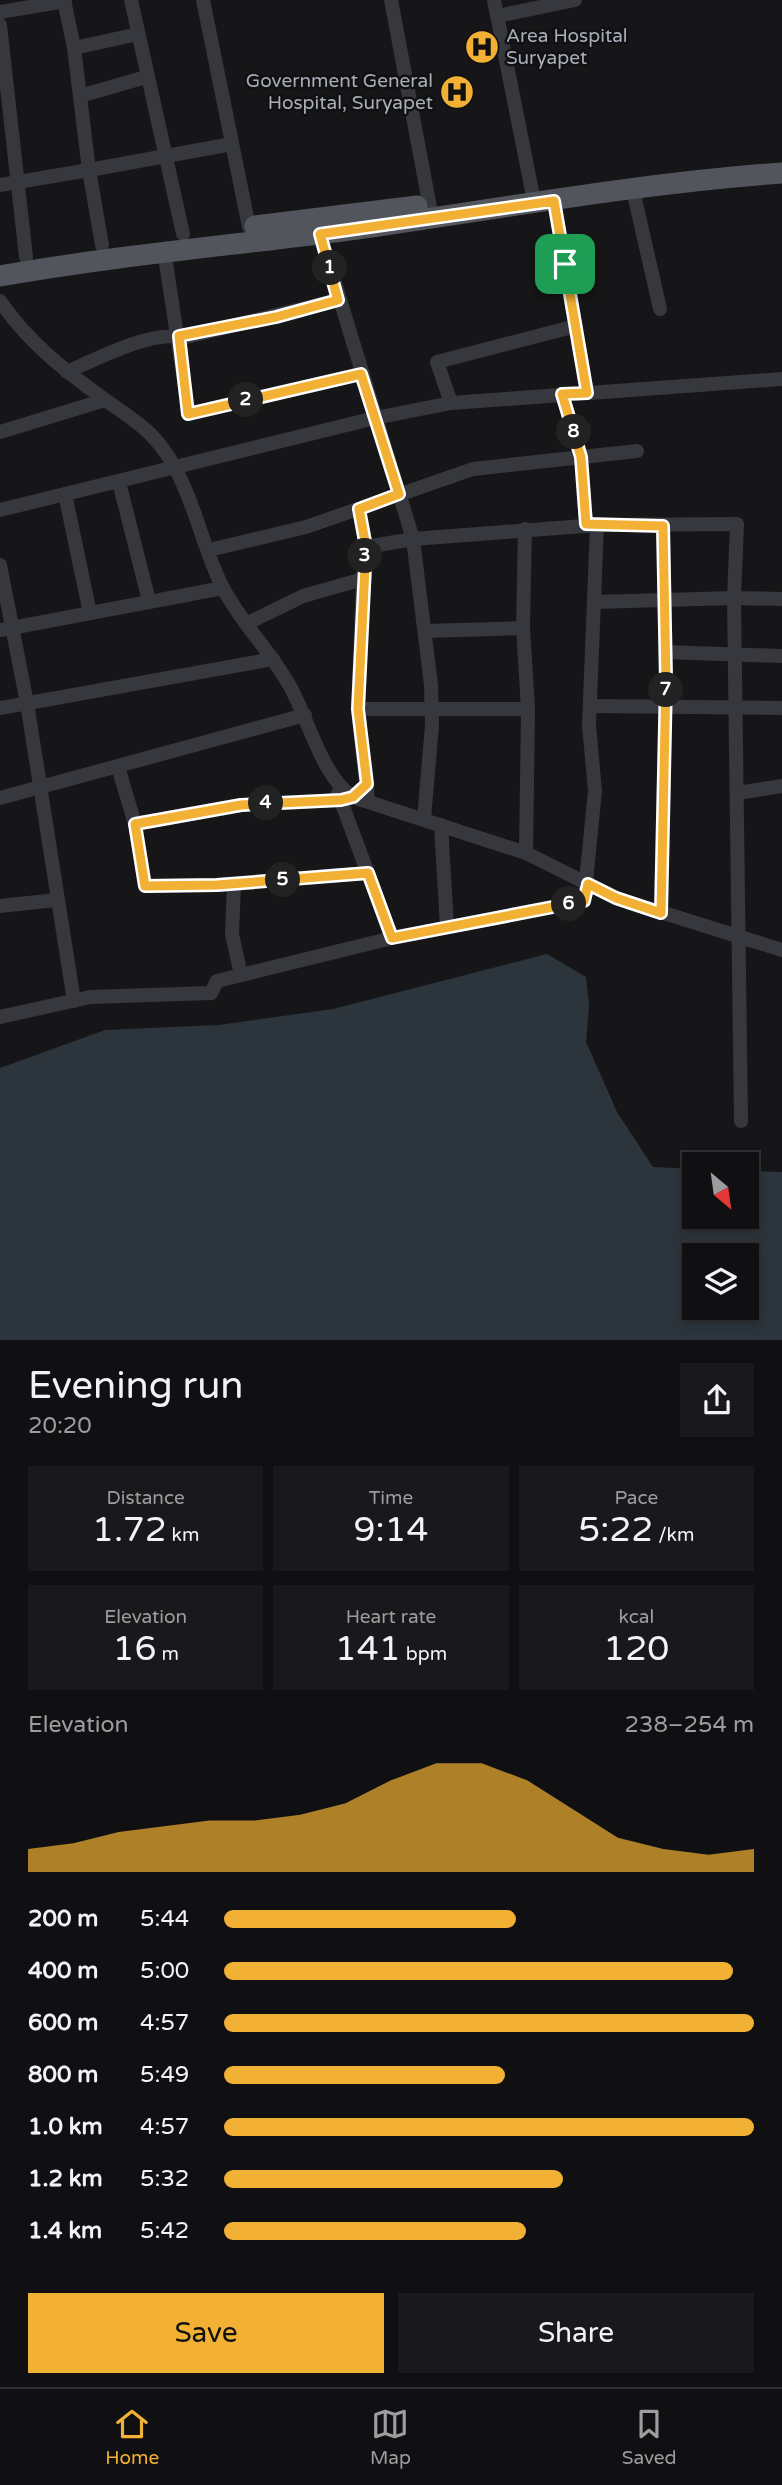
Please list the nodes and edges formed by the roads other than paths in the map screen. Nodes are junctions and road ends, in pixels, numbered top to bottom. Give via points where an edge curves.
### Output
1 (131, 0) edge
2 (203, 0) edge
3 (391, 0) edge
4 (494, 0) edge
5 (576, 0) edge
6 (65, 1) edge
7 (0, 12) edge
8 (497, 16) junction
9 (0, 25) edge
10 (138, 34) junction
11 (74, 48) junction
12 (3, 69) edge
13 (146, 77) junction
14 (80, 96) junction
15 (6, 125) edge
16 (232, 144) junction
17 (164, 155) junction
18 (782, 162) edge
19 (89, 170) junction
20 (782, 173) edge
21 (19, 182) junction
22 (0, 185) edge
23 (632, 190) junction
24 (532, 191) junction
25 (554, 201) junction
26 (431, 211) junction
27 (249, 227) junction
28 (183, 234) junction
29 (320, 234) junction
30 (103, 245) junction
31 (164, 250) junction
32 (26, 257) junction
33 (0, 262) edge
34 (0, 276) edge
35 (338, 300) junction
36 (0, 301) edge
37 (660, 309) dead end
38 (576, 326) junction
39 (179, 336) junction
40 (67, 372) junction
41 (361, 374) junction
42 (782, 379) edge
43 (587, 393) junction
44 (562, 394) junction
45 (105, 400) junction
46 (451, 403) junction
47 (375, 418) junction
48 (0, 432) edge
49 (636, 451) dead end
50 (581, 457) junction
51 (175, 468) junction
52 (119, 482) junction
53 (65, 494) junction
54 (399, 494) junction
55 (359, 509) junction
56 (0, 510) edge
57 (592, 525) junction
58 (663, 526) junction
59 (525, 529) junction
60 (413, 539) junction
61 (366, 547) junction
62 (209, 550) junction
63 (0, 565) edge
64 (363, 579) junction
65 (223, 588) junction
66 (734, 598) junction
67 (782, 599) edge
68 (665, 600) junction
69 (149, 601) junction
70 (594, 602) junction
71 (90, 613) junction
72 (248, 623) junction
73 (523, 628) junction
74 (6, 629) edge
75 (426, 631) junction
76 (665, 652) junction
77 (735, 654) junction
78 (782, 656) edge
79 (273, 659) junction
80 (27, 703) junction
81 (590, 706) junction
82 (665, 707) junction
83 (736, 707) junction
84 (0, 708) edge
85 (431, 708) junction
86 (782, 708) edge
87 (358, 709) junction
88 (528, 709) junction
89 (304, 715) junction
90 (118, 767) junction
91 (367, 784) junction
92 (782, 786) edge
93 (39, 789) junction
94 (737, 793) junction
95 (0, 798) edge
96 (347, 798) junction
97 (368, 801) junction
98 (424, 819) junction
99 (135, 824) junction
100 (441, 825) junction
101 (526, 853) junction
102 (368, 873) junction
103 (234, 884) junction
104 (588, 884) junction
105 (56, 900) junction
106 (0, 906) edge
107 (661, 913) junction
108 (447, 927) junction
109 (740, 937) junction
110 (392, 938) junction
111 (782, 950) edge
112 (241, 975) junction
113 (74, 1001) junction
114 (0, 1017) edge
115 (740, 1121) dead end

1 - 10 street
2 - 16 street
3 - 26 street
4 - 8 street
5 - 8 street
6 - 7 street
6 - 11 street
8 - 24 street
9 - 12 street
10 - 11 street
10 - 13 street
11 - 14 street
12 - 15 street
13 - 14 street
13 - 17 street
14 - 19 street
15 - 21 street
16 - 17 street
16 - 27 street
17 - 19 street
17 - 28 street
18 - 24 main road
19 - 21 street
19 - 30 street
20 - 23 main road
21 - 22 street
21 - 32 street
23 - 25 main road
23 - 37 street
24 - 26 main road
25 - 26 main road
25 - 38 street
26 - 27 main road
26 - 29 main road
27 - 28 main road
28 - 30 main road
29 - 31 main road
29 - 35 street
30 - 32 main road
31 - 34 main road
31 - 39 street
32 - 33 main road
35 - 39 street
35 - 41 street
36 - 40 street via 33,344
38 - 43 street
38 - 46 street via 438,362
39 - 40 street via 150,340
39 - 41 street via 188,414
40 - 45 street
41 - 47 street
42 - 43 street
43 - 44 street
44 - 46 street
44 - 50 street
45 - 48 street
45 - 51 street via 151,432
46 - 47 street
47 - 51 street
47 - 54 street
49 - 50 street
50 - 54 street via 473,469
50 - 57 street
51 - 52 street
51 - 62 street via 197,511
52 - 53 street
52 - 69 street
53 - 56 street
53 - 71 street
54 - 55 street
54 - 60 street
55 - 61 street
55 - 62 street
57 - 58 street
57 - 59 street
57 - 70 street
58 - 66 street via 737,524
58 - 68 street
59 - 60 street
59 - 73 street
60 - 61 street
60 - 75 street
61 - 64 street
62 - 65 street
63 - 74 street
64 - 72 street via 303,596
64 - 87 street
65 - 69 street
65 - 72 street
66 - 67 street
66 - 68 street
66 - 77 street
68 - 70 street
68 - 76 street
69 - 71 street
70 - 81 street
71 - 74 street
72 - 79 street
73 - 75 street
73 - 88 street
74 - 80 street
75 - 85 street
76 - 77 street
76 - 82 street
77 - 78 street
77 - 83 street
79 - 80 street
79 - 89 street
80 - 84 street
80 - 93 street
81 - 82 street
81 - 104 street via 595,791
82 - 83 street
82 - 107 street
83 - 86 street
83 - 94 street
85 - 87 street
85 - 88 street
85 - 98 street
87 - 91 street
88 - 101 street
89 - 90 street
89 - 96 street
90 - 93 street
90 - 99 street
91 - 96 street
91 - 97 street
92 - 94 street
93 - 95 street
93 - 105 street
94 - 109 street
96 - 97 street
96 - 99 street via 241,805
96 - 102 street
97 - 98 street
98 - 100 street
99 - 103 street via 145,886
100 - 101 street
100 - 108 street
101 - 104 street
102 - 103 street
102 - 110 street
103 - 112 street via 232,934
104 - 107 street
104 - 108 street via 584,901
105 - 106 street
105 - 113 street
107 - 109 street
108 - 110 street
109 - 111 street
109 - 115 street
110 - 112 street
112 - 113 street via 217,981 211,993
113 - 114 street

